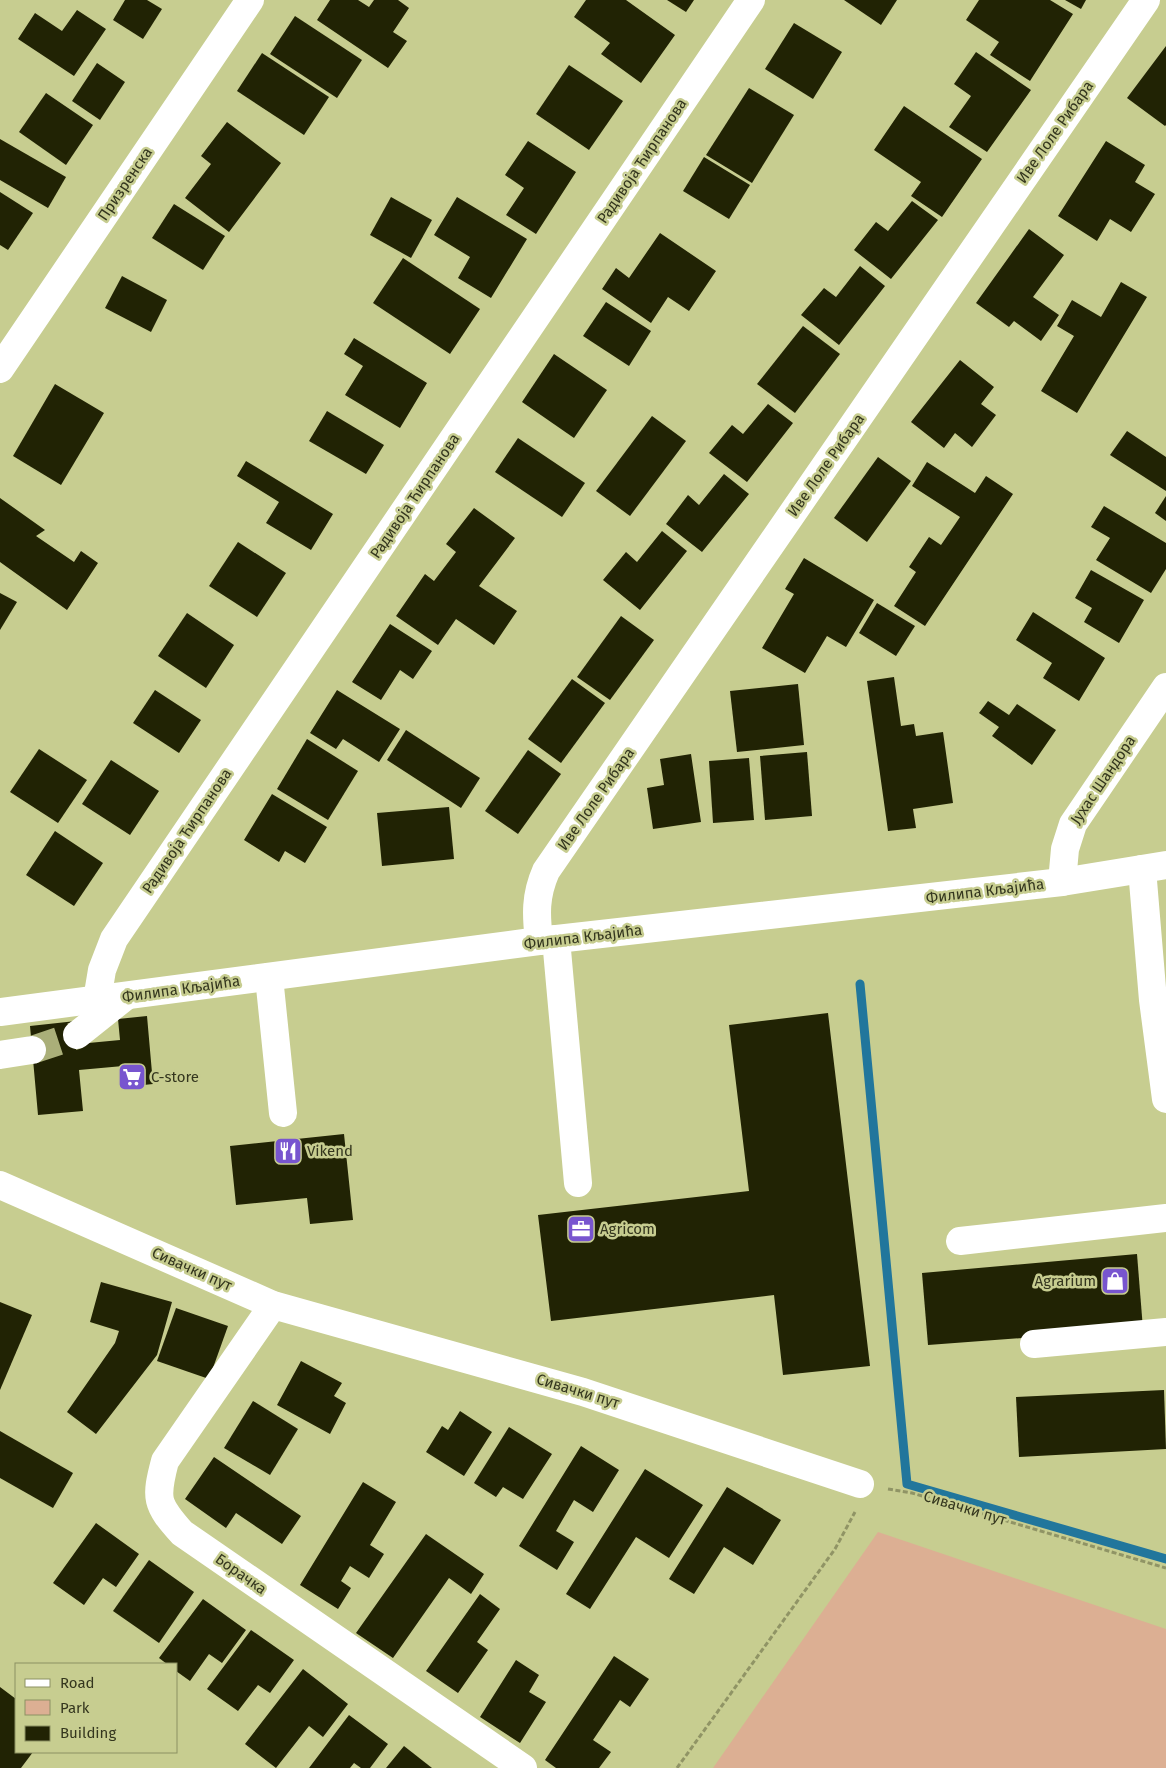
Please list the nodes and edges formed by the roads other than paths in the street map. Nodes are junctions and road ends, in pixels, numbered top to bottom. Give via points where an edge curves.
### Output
1 (250, 0) edge
2 (750, 0) edge
3 (1146, 0) edge
4 (0, 369) edge
5 (1166, 687) edge
6 (1154, 867) edge
7 (1062, 882) junction
8 (547, 940) junction
9 (268, 977) junction
10 (126, 996) junction
11 (1159, 998) edge
12 (98, 1000) junction
13 (0, 1012) edge
14 (77, 1035) tunnel mouth
15 (32, 1050) tunnel mouth
16 (0, 1055) edge
17 (1166, 1099) edge
18 (283, 1113) dead end
19 (578, 1183) dead end
20 (0, 1185) edge
21 (1166, 1218) edge
22 (960, 1241) dead end
23 (273, 1305) junction
24 (1166, 1332) edge
25 (1034, 1344) dead end
26 (860, 1484) road end
27 (522, 1768) edge

1 - 4 street, Призренска
2 - 12 street, Радивоја Ћирпанова via 114,939 102,970
3 - 8 street, Иве Лоле Рибара via 546,872 538,888 536,902
5 - 7 street, Јухас Шандора via 1073,824 1065,849
6 - 7 street, Филипа Кљајића
6 - 11 street
7 - 8 street, Филипа Кљајића
8 - 9 street, Филипа Кљајића
8 - 19 street, Иве Лоле Рибара
9 - 10 street, Филипа Кљајића
9 - 18 street
10 - 12 street, Филипа Кљајића
10 - 14 street
11 - 17 street
12 - 13 street, Филипа Кљајића
15 - 16 street
20 - 23 street, Сивачки пут
21 - 22 street
23 - 26 street, Сивачки пут via 583,1392
23 - 27 street, Борачка via 165,1461 158,1487 163,1511 182,1533
24 - 25 street

